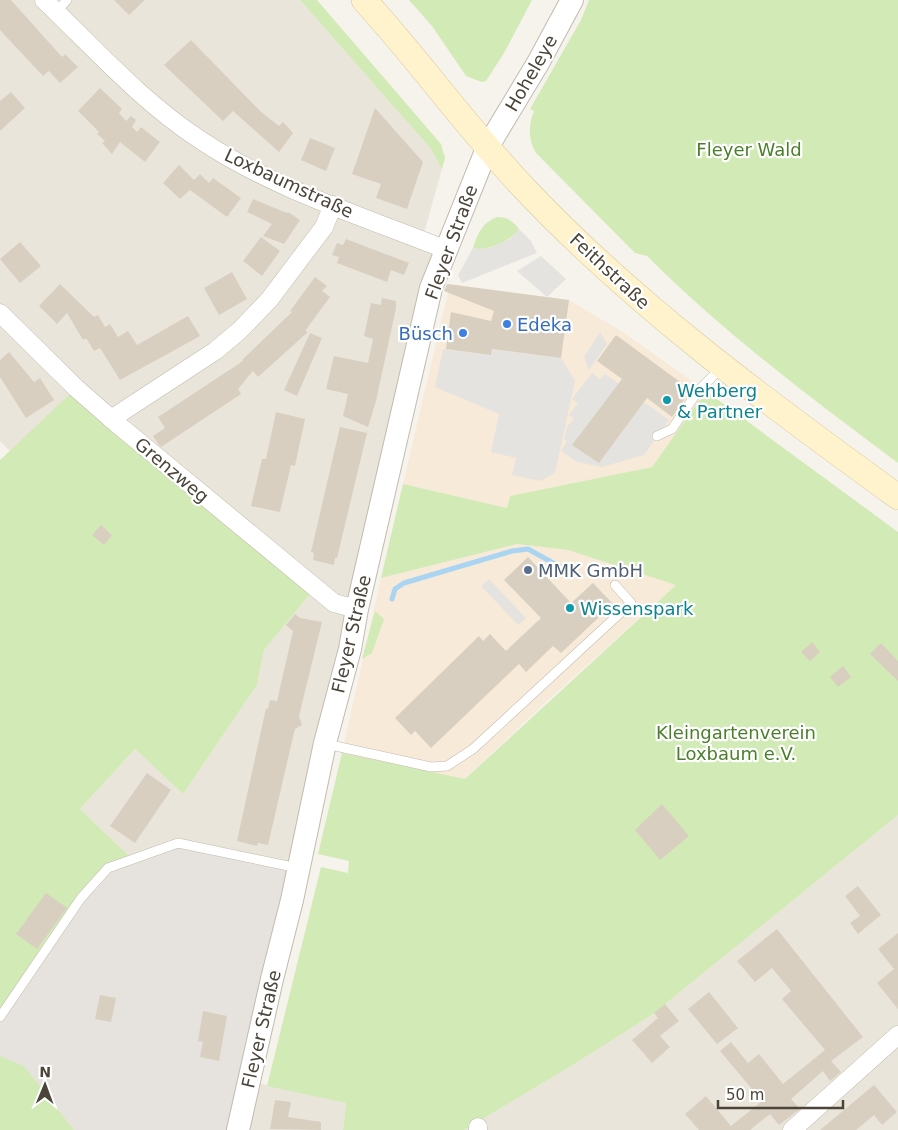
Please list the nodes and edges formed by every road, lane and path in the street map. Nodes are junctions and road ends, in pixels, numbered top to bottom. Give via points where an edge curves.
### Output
1 (364, 0) edge
2 (572, 0) edge
3 (56, 4) edge
4 (488, 146) junction
5 (333, 205) junction
6 (447, 250) junction
7 (0, 314) edge
8 (723, 366) junction
9 (111, 419) junction
10 (657, 436) dead end
11 (898, 498) edge
12 (615, 585) dead end
13 (357, 609) junction
14 (325, 744) junction
15 (298, 868) junction
16 (0, 1017) edge
17 (898, 1035) edge
18 (238, 1130) edge
19 (792, 1130) edge

1 - 4 main road, Feithstraße
2 - 4 street, Hoheleye
3 - 5 street, Loxbaumstraße via 161,110 201,141 244,166
4 - 6 street, Fleyer Straße
4 - 8 main road, Feithstraße via 522,186 637,297
5 - 6 street, Loxbaumstraße
5 - 9 street via 324,227 269,300 238,332 215,351
6 - 13 street, Fleyer Straße via 431,288
7 - 9 street, Grenzweg
8 - 10 lane via 698,391 672,429
8 - 11 main road, Feithstraße
9 - 13 street, Grenzweg via 334,603
12 - 14 lane via 631,603 473,749 447,766 431,767
13 - 14 street, Fleyer Straße
14 - 15 street, Fleyer Straße
15 - 16 lane via 178,842 108,868 82,898
15 - 18 street, Fleyer Straße
17 - 19 street

